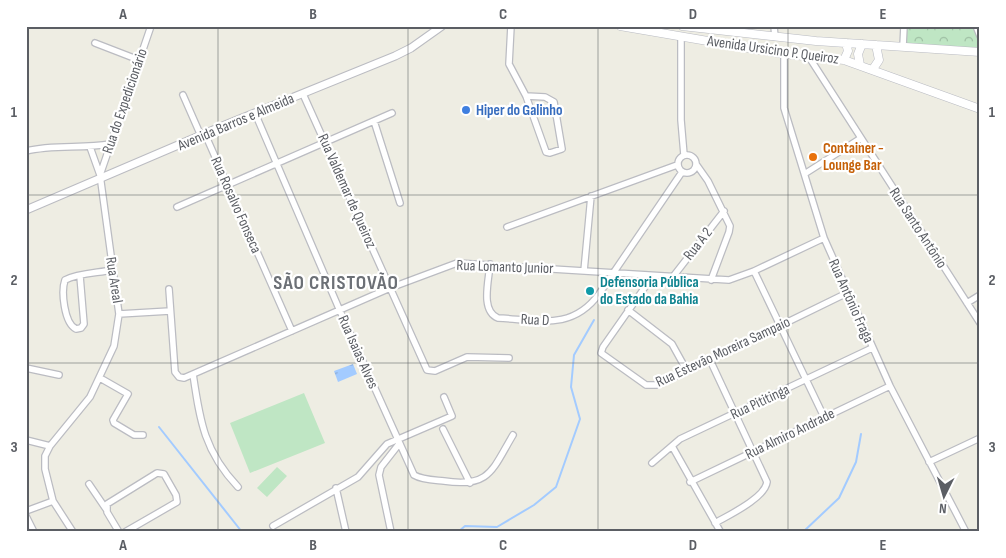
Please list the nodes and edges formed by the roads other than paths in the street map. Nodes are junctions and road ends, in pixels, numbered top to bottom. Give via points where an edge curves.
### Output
1 (151, 26) edge
2 (442, 26) edge
3 (512, 26) edge
4 (620, 26) edge
5 (682, 26) edge
6 (774, 26) edge
7 (904, 26) edge
8 (701, 27) edge
9 (977, 27) edge
10 (980, 36) edge
11 (681, 37) junction
12 (775, 37) junction
13 (95, 43) dead end
14 (846, 43) junction
15 (862, 44) junction
16 (876, 45) junction
17 (903, 46) junction
18 (980, 52) edge
19 (784, 54) junction
20 (809, 57) junction
21 (139, 60) junction
22 (844, 60) junction
23 (866, 67) junction
24 (303, 94) junction
25 (183, 95) dead end
26 (526, 96) junction
27 (980, 110) edge
28 (255, 113) junction
29 (392, 113) dead end
30 (374, 121) junction
31 (203, 135) junction
32 (861, 138) junction
33 (326, 142) junction
34 (110, 144) junction
35 (90, 147) junction
36 (26, 151) edge
37 (684, 155) junction
38 (277, 164) junction
39 (696, 164) junction
40 (677, 165) junction
41 (682, 172) junction
42 (806, 173) junction
43 (100, 178) junction
44 (226, 185) junction
45 (591, 196) junction
46 (400, 203) dead end
47 (177, 207) dead end
48 (26, 210) edge
49 (724, 211) junction
50 (507, 227) dead end
51 (824, 238) junction
52 (490, 264) junction
53 (112, 270) junction
54 (584, 271) junction
55 (754, 271) junction
56 (612, 274) junction
57 (80, 276) junction
58 (652, 277) junction
59 (672, 278) junction
60 (711, 280) junction
61 (390, 288) junction
62 (169, 289) dead end
63 (847, 293) junction
64 (980, 295) edge
65 (966, 303) junction
66 (628, 310) junction
67 (170, 311) junction
68 (340, 311) junction
69 (119, 314) junction
70 (980, 324) edge
71 (780, 326) junction
72 (292, 331) junction
73 (872, 348) junction
74 (509, 358) dead end
75 (710, 360) junction
76 (26, 368) edge
77 (686, 371) junction
78 (193, 374) junction
79 (59, 375) dead end
80 (100, 378) junction
81 (806, 380) junction
82 (890, 386) junction
83 (444, 397) dead end
84 (735, 414) junction
85 (824, 417) junction
86 (443, 429) dead end
87 (143, 435) dead end
88 (514, 435) dead end
89 (980, 438) edge
90 (26, 440) edge
91 (397, 441) junction
92 (50, 446) junction
93 (672, 446) junction
94 (752, 452) junction
95 (929, 462) junction
96 (652, 463) dead end
97 (690, 482) junction
98 (90, 484) dead end
99 (470, 484) junction
100 (238, 487) dead end
101 (336, 488) junction
102 (53, 501) junction
103 (106, 509) junction
104 (26, 511) edge
105 (26, 516) edge
106 (715, 523) junction
107 (273, 526) dead end
108 (720, 531) edge
109 (34, 532) edge
110 (73, 532) edge
111 (119, 532) edge
112 (125, 532) edge
113 (346, 532) edge
114 (391, 532) edge
115 (966, 532) edge

1 - 21 street, Rua do Expedicionário
2 - 24 street, Avenida Barros e Almeida via 395,56
3 - 26 street via 509,64
4 - 11 main road, Avenida Ursicino P. Queiroz
5 - 8 main road, Avenida Ursicino P. Queiroz
6 - 12 street
7 - 17 street
8 - 12 main road, Avenida Ursicino P. Queiroz
9 - 10 street
11 - 19 main road, Avenida Ursicino P. Queiroz
11 - 37 street
12 - 14 main road, Avenida Ursicino P. Queiroz
13 - 21 street
14 - 15 main road, Avenida Ursicino P. Queiroz
14 - 22 main road via 848,51
15 - 16 main road, Avenida Ursicino P. Queiroz
15 - 23 main road via 858,54
16 - 17 main road, Avenida Ursicino P. Queiroz
16 - 23 main road via 879,56
17 - 18 main road, Avenida Ursicino P. Queiroz
19 - 20 main road, Avenida Ursicino P. Queiroz
19 - 42 street, Rua Antônio Fraga via 784,108
20 - 22 main road, Avenida Ursicino P. Queiroz
20 - 32 street, Rua Santo Antônio
21 - 34 street, Rua do Expedicionário
22 - 23 main road, Avenida Ursicino P. Queiroz
23 - 27 main road, Avenida Ursicino P. Queiroz
24 - 28 street, Avenida Barros e Almeida
24 - 33 street, Rua Valdemar de Queiroz
25 - 31 street, Rua Rosalvo Fonseca
26 - 26 street via 546,152 550,154 562,149 554,102 545,97
28 - 31 street, Avenida Barros e Almeida
28 - 38 street, Rua Isaias Alves
29 - 30 street
30 - 33 street
30 - 46 street
31 - 43 street, Avenida Barros e Almeida
31 - 44 street, Rua Rosalvo Fonseca
32 - 42 street
32 - 65 street, Rua Santo Antônio
33 - 38 street
33 - 61 street, Rua Valdemar de Queiroz
34 - 35 street
34 - 43 street, Rua do Expedicionário
35 - 36 street via 52,146
35 - 43 street, Rua do Expedicionário
37 - 39 street via 691,156
37 - 40 street
38 - 44 street
38 - 68 street, Rua Isaias Alves
39 - 41 street via 692,172
39 - 49 street
40 - 41 street
40 - 45 street
41 - 56 street, Rua D
42 - 51 street, Rua Antônio Fraga
43 - 48 street, Avenida Barros e Almeida
43 - 53 street, Rua Areal
44 - 47 street
44 - 72 street, Rua Rosalvo Fonseca
45 - 50 street
45 - 54 street
49 - 59 street, Rua A 2
49 - 60 street via 729,232
51 - 55 street, Rua Lomanto Junior
51 - 63 street, Rua Antônio Fraga
52 - 54 street, Rua Lomanto Junior
52 - 56 street, Rua D via 487,307 492,316 498,318 569,319 591,305
52 - 61 street, Rua Lomanto Junior via 457,263
53 - 57 street
53 - 69 street, Rua Areal
54 - 56 street, Rua Lomanto Junior
55 - 60 street, Rua Lomanto Junior via 729,280
55 - 71 street
56 - 58 street, Rua Lomanto Junior
57 - 57 street via 67,279 64,285 68,320 76,329 84,324
58 - 59 street, Rua Lomanto Junior
58 - 66 street
59 - 60 street, Rua Lomanto Junior
61 - 68 street, Rua Lomanto Junior
61 - 74 street, Rua Valdemar de Queiroz via 427,370 435,371 467,356
62 - 67 street
63 - 71 street, Rua Estevão Moreira Sampaio
63 - 73 street, Rua Antônio Fraga
64 - 65 street
65 - 70 street, Rua Santo Antônio
66 - 77 street via 672,344
66 - 77 street, Rua Estevão Moreira Sampaio via 603,347 602,355 646,386
67 - 69 street
67 - 78 street, Rua Lomanto Junior via 175,372 184,378
68 - 72 street, Rua Lomanto Junior
68 - 91 street, Rua Isaias Alves
69 - 80 street, Rua Areal via 116,339
71 - 75 street, Rua Estevão Moreira Sampaio
71 - 81 street
72 - 78 street, Rua Lomanto Junior
73 - 81 street, Rua Pititinga
73 - 82 street, Rua Antônio Fraga
75 - 77 street, Rua Estevão Moreira Sampaio
75 - 84 street
76 - 79 street
78 - 100 street via 206,438 221,469
80 - 87 street via 128,394 114,423 134,435
80 - 92 street, Rua Areal via 86,403
81 - 84 street, Rua Pititinga
81 - 85 street
82 - 85 street, Rua Almiro Andrade
82 - 95 street, Rua Antônio Fraga
83 - 91 street via 452,416
84 - 93 street, Rua Pititinga via 680,439
84 - 94 street
85 - 94 street, Rua Almiro Andrade
86 - 99 street
88 - 99 street via 492,470
89 - 95 street
90 - 92 street
91 - 99 street, Rua Isaias Alves via 417,477
91 - 101 street via 381,449 358,477
91 - 114 street via 379,475
92 - 102 street via 44,460
93 - 96 street, Rua Pititinga
93 - 97 street
94 - 97 street, Rua Almiro Andrade
94 - 106 street via 766,478 766,487 756,498
95 - 115 street, Rua Antônio Fraga
97 - 106 street
98 - 103 street
101 - 107 street
101 - 113 street
102 - 104 street
102 - 110 street
103 - 111 street
103 - 112 street via 109,502 138,484 157,474 164,474 177,502
105 - 109 street
106 - 108 street

